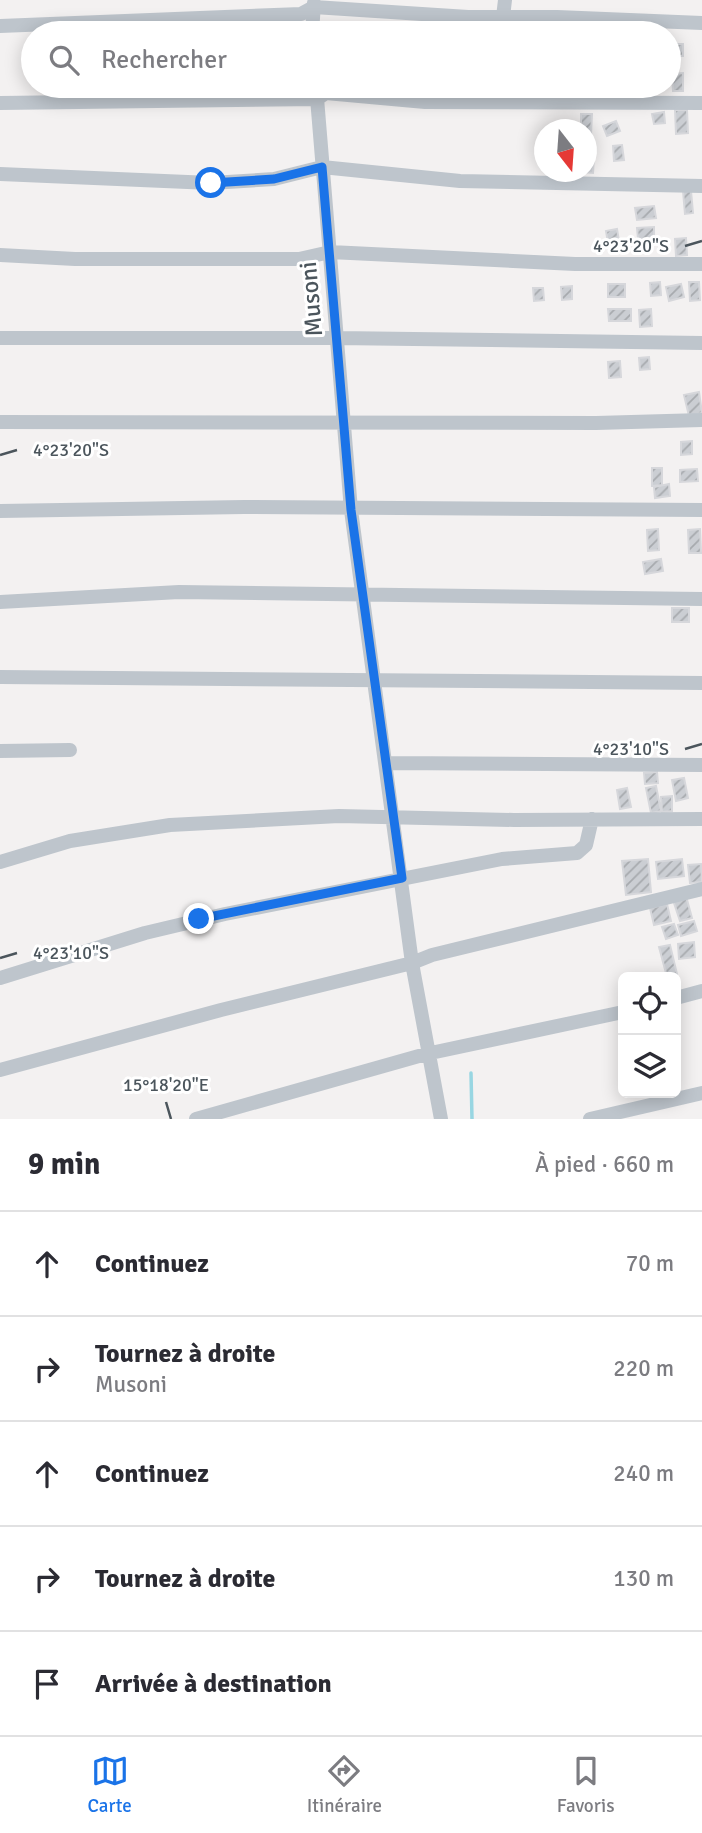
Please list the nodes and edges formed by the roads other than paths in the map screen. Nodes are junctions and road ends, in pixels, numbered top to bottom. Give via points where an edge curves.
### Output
1 (505, 0) edge
2 (314, 3) edge
3 (503, 17) junction
4 (125, 21) edge
5 (313, 21) edge
6 (636, 21) edge
7 (681, 22) edge
8 (702, 23) edge
9 (21, 25) edge
10 (0, 26) edge
11 (144, 98) edge
12 (317, 98) edge
13 (381, 98) edge
14 (0, 103) edge
15 (702, 103) edge
16 (322, 167) junction
17 (0, 174) edge
18 (702, 186) edge
19 (330, 252) junction
20 (0, 255) edge
21 (702, 264) edge
22 (0, 338) edge
23 (337, 338) junction
24 (702, 343) edge
25 (702, 420) edge
26 (0, 422) edge
27 (344, 423) junction
28 (351, 510) junction
29 (702, 510) edge
30 (0, 512) edge
31 (362, 593) junction
32 (702, 599) edge
33 (0, 602) edge
34 (0, 677) edge
35 (373, 679) junction
36 (702, 683) edge
37 (71, 750) dead end
38 (0, 751) edge
39 (387, 763) junction
40 (702, 765) edge
41 (394, 816) junction
42 (592, 819) junction
43 (702, 819) edge
44 (0, 862) edge
45 (402, 878) junction
46 (702, 889) edge
47 (412, 964) junction
48 (0, 978) edge
49 (702, 991) edge
50 (681, 997) edge
51 (618, 1013) edge
52 (426, 1054) junction
53 (0, 1070) edge
54 (702, 1093) edge
55 (681, 1095) edge
56 (659, 1098) edge
57 (196, 1119) edge
58 (441, 1119) edge
59 (590, 1119) edge

1 - 3 street
2 - 3 street
2 - 4 street via 300,14
2 - 5 street
3 - 6 street
7 - 8 street
9 - 10 street
11 - 14 street
12 - 16 street, Musoni
13 - 15 street
16 - 17 street via 274,179 211,183
16 - 18 street via 460,181
16 - 19 street, Musoni
19 - 20 street via 299,259
19 - 21 street via 575,264
19 - 23 street, Musoni
22 - 23 street
23 - 24 street
23 - 27 street, Musoni
25 - 27 street
26 - 27 street
27 - 28 street, Musoni
28 - 29 street
28 - 30 street via 230,507
28 - 31 street, Musoni
31 - 32 street
31 - 33 street via 179,592
31 - 35 street, Musoni
34 - 35 street
35 - 36 street
35 - 39 street, Musoni
37 - 38 street
39 - 40 street
39 - 41 street, Musoni
41 - 42 street
41 - 44 street via 159,827 70,841
41 - 45 street, Musoni
42 - 43 street
42 - 45 street via 586,845 577,853 502,859
45 - 47 street, Musoni
45 - 48 street via 145,933
46 - 47 street via 432,955
47 - 52 street, Musoni
47 - 53 street
49 - 50 street
51 - 52 street
52 - 57 street
52 - 58 street, Musoni
54 - 55 street
56 - 59 street

